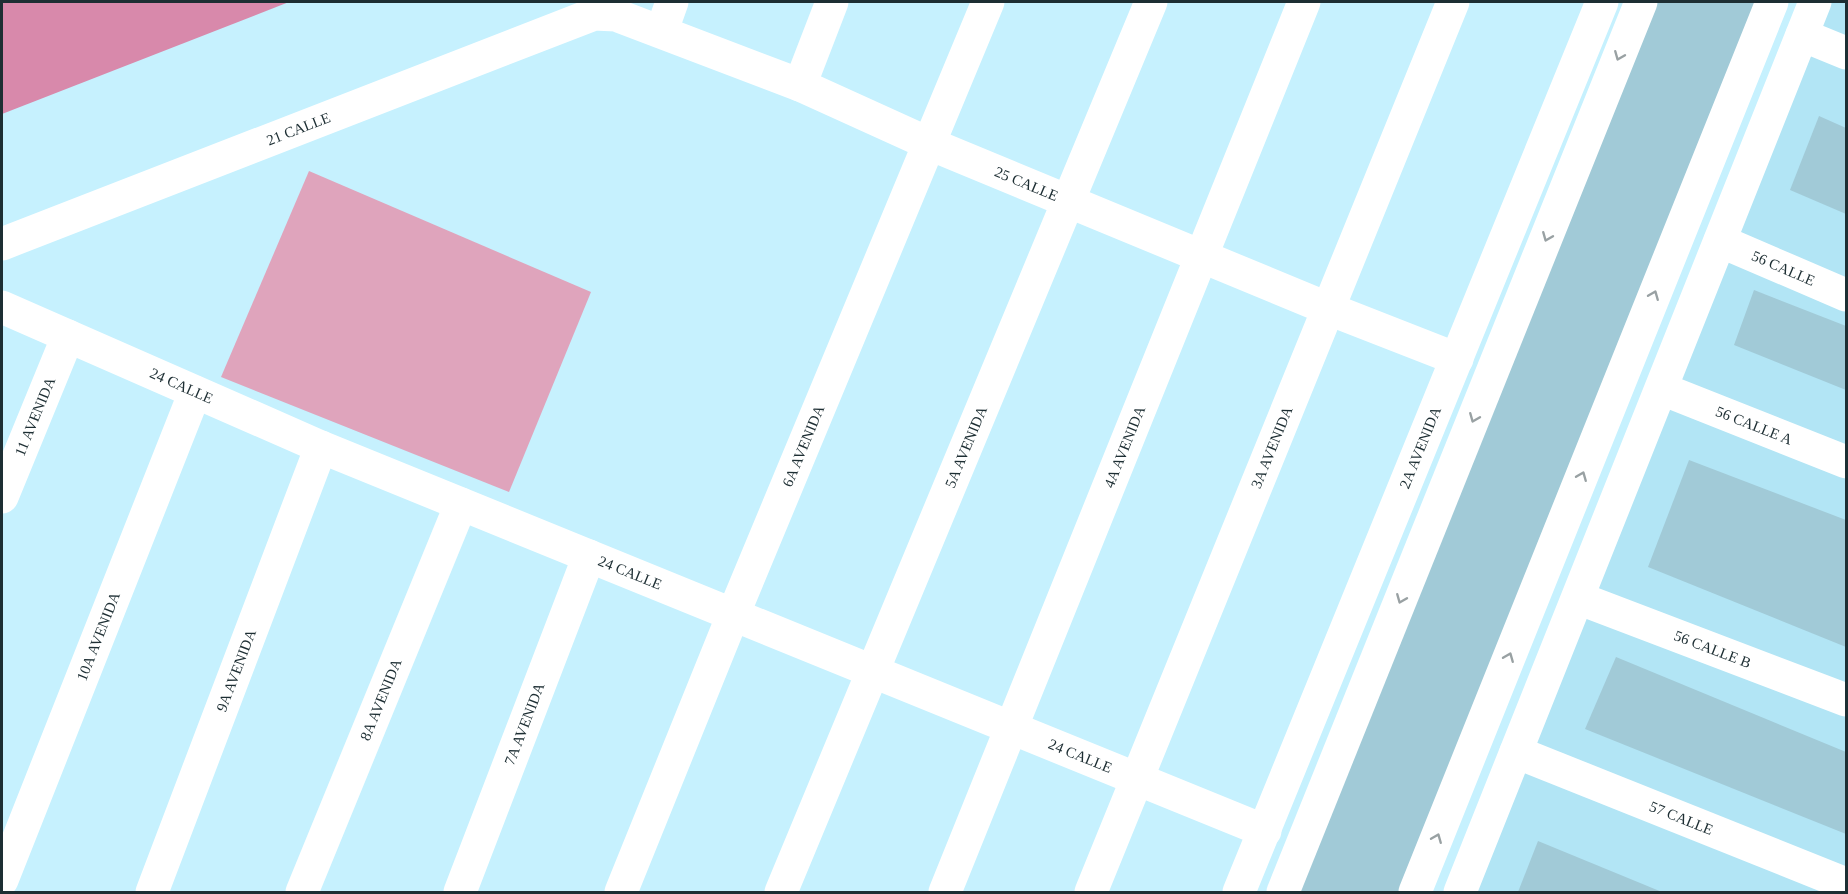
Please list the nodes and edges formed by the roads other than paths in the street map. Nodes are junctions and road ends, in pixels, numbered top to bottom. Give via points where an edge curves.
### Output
1 (832, 2) edge
2 (988, 2) edge
3 (1151, 2) edge
4 (1304, 2) edge
5 (1453, 2) edge
6 (1602, 2) edge
7 (1641, 2) edge
8 (1772, 2) edge
9 (1815, 2) edge
10 (594, 14) joint
11 (667, 16) edge
12 (1802, 35) junction
13 (1846, 53) edge
14 (800, 85) junction
15 (930, 144) junction
16 (1069, 201) junction
17 (1720, 241) junction
18 (2, 244) edge
19 (1202, 256) junction
20 (1846, 295) edge
21 (2, 306) edge
22 (1329, 309) junction
23 (68, 336) junction
24 (1456, 359) junction
25 (1662, 389) junction
26 (195, 392) junction
27 (321, 447) junction
28 (1846, 462) edge
29 (2, 497) edge
30 (461, 504) junction
31 (589, 556) junction
32 (1578, 598) junction
33 (733, 615) junction
34 (874, 672) junction
35 (1846, 700) edge
36 (1011, 728) junction
37 (1516, 752) junction
38 (1138, 779) junction
39 (1265, 831) junction
40 (2, 880) edge
41 (1846, 884) edge
42 (2, 887) edge
43 (16, 892) edge
44 (152, 892) edge
45 (302, 892) edge
46 (460, 892) edge
47 (621, 892) edge
48 (781, 892) edge
49 (945, 892) edge
50 (1091, 892) edge
51 (1239, 892) edge
52 (1283, 892) edge
53 (1415, 892) edge
54 (1460, 892) edge

1 - 14 street
2 - 15 street, 6A AVENIDA
3 - 16 street, 5A AVENIDA
4 - 19 street, 4A AVENIDA
5 - 22 street, 3A AVENIDA
6 - 24 street, 2A AVENIDA
7 -> 52 street
53 -> 8 street
9 - 12 street
10 - 11 street, 25 CALLE
10 - 18 street, 21 CALLE
11 - 14 street, 25 CALLE
12 - 13 street
12 - 17 street
14 - 15 street, 25 CALLE
15 - 16 street, 25 CALLE
15 - 33 street, 6A AVENIDA
16 - 19 street, 25 CALLE
16 - 34 street, 5A AVENIDA
17 - 20 street, 56 CALLE
17 - 25 street
19 - 22 street, 25 CALLE
19 - 36 street, 4A AVENIDA
21 - 23 street, 24 CALLE
22 - 24 street, 25 CALLE
22 - 38 street, 3A AVENIDA
23 - 26 street, 24 CALLE
23 - 29 street, 11 AVENIDA
24 - 39 street, 2A AVENIDA
25 - 28 street, 56 CALLE A
25 - 32 street
26 - 27 street, 24 CALLE
26 - 40 street, 10A AVENIDA
27 - 30 street, 24 CALLE
27 - 44 street, 9A AVENIDA
30 - 31 street, 24 CALLE
30 - 45 street, 8A AVENIDA
31 - 33 street, 24 CALLE
31 - 46 street, 7A AVENIDA
32 - 35 street, 56 CALLE B
32 - 37 street
33 - 34 street, 24 CALLE
33 - 47 street, 6A AVENIDA
34 - 36 street, 24 CALLE
34 - 48 street, 5A AVENIDA
36 - 38 street, 24 CALLE
36 - 49 street, 4A AVENIDA
37 - 41 street, 57 CALLE
37 - 54 street
38 - 39 street, 24 CALLE
38 - 50 street, 3A AVENIDA
39 - 51 street, 2A AVENIDA
42 - 43 street

